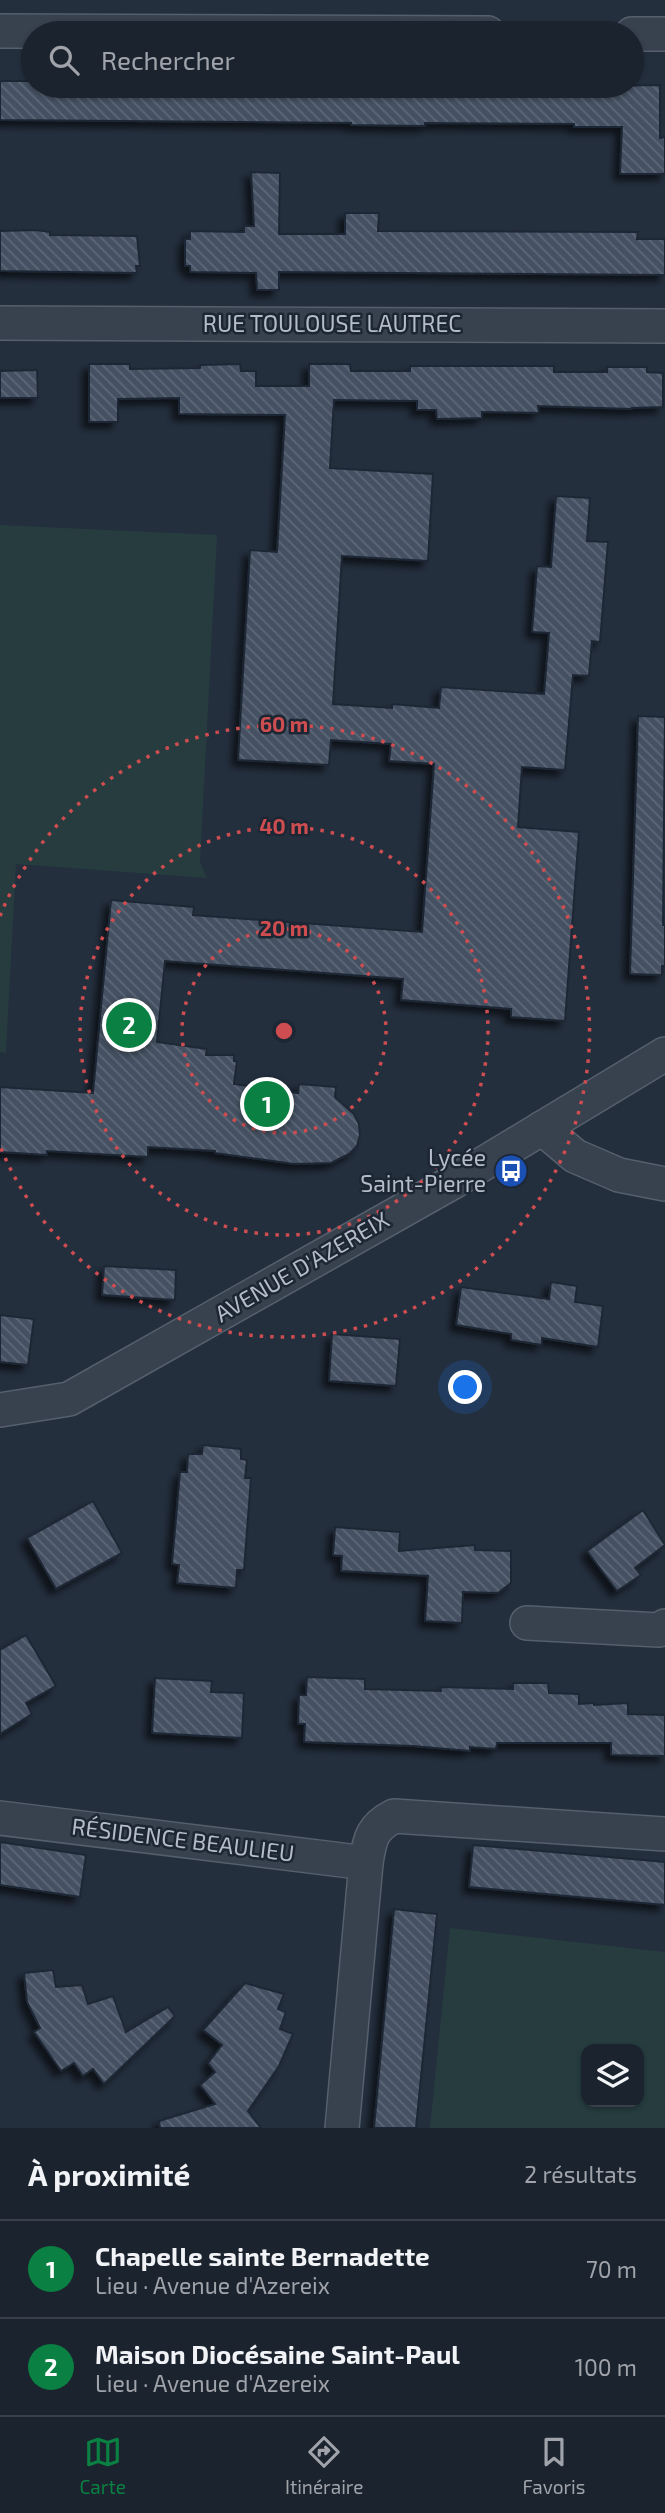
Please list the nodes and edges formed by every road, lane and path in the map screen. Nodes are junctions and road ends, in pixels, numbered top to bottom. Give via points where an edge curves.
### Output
1 (0, 31) edge
2 (21, 31) edge
3 (644, 34) edge
4 (665, 34) edge
5 (0, 323) edge
6 (665, 326) edge
7 (665, 1054) edge
8 (542, 1128) junction
9 (665, 1184) edge
10 (0, 1410) edge
11 (527, 1623) dead end
12 (665, 1626) edge
13 (0, 1818) edge
14 (665, 1835) edge
15 (366, 1863) junction
16 (342, 2128) edge

1 - 2 street
3 - 4 street
5 - 6 street, RUE TOULOUSE LAUTREC
7 - 8 street, AVENUE D'AZEREIX
8 - 9 street via 575,1156 619,1175
8 - 10 street, AVENUE D'AZEREIX via 69,1399
11 - 12 street via 659,1630
13 - 15 street, RÉSIDENCE BEAULIEU
14 - 15 street via 394,1815 379,1823
15 - 16 street

